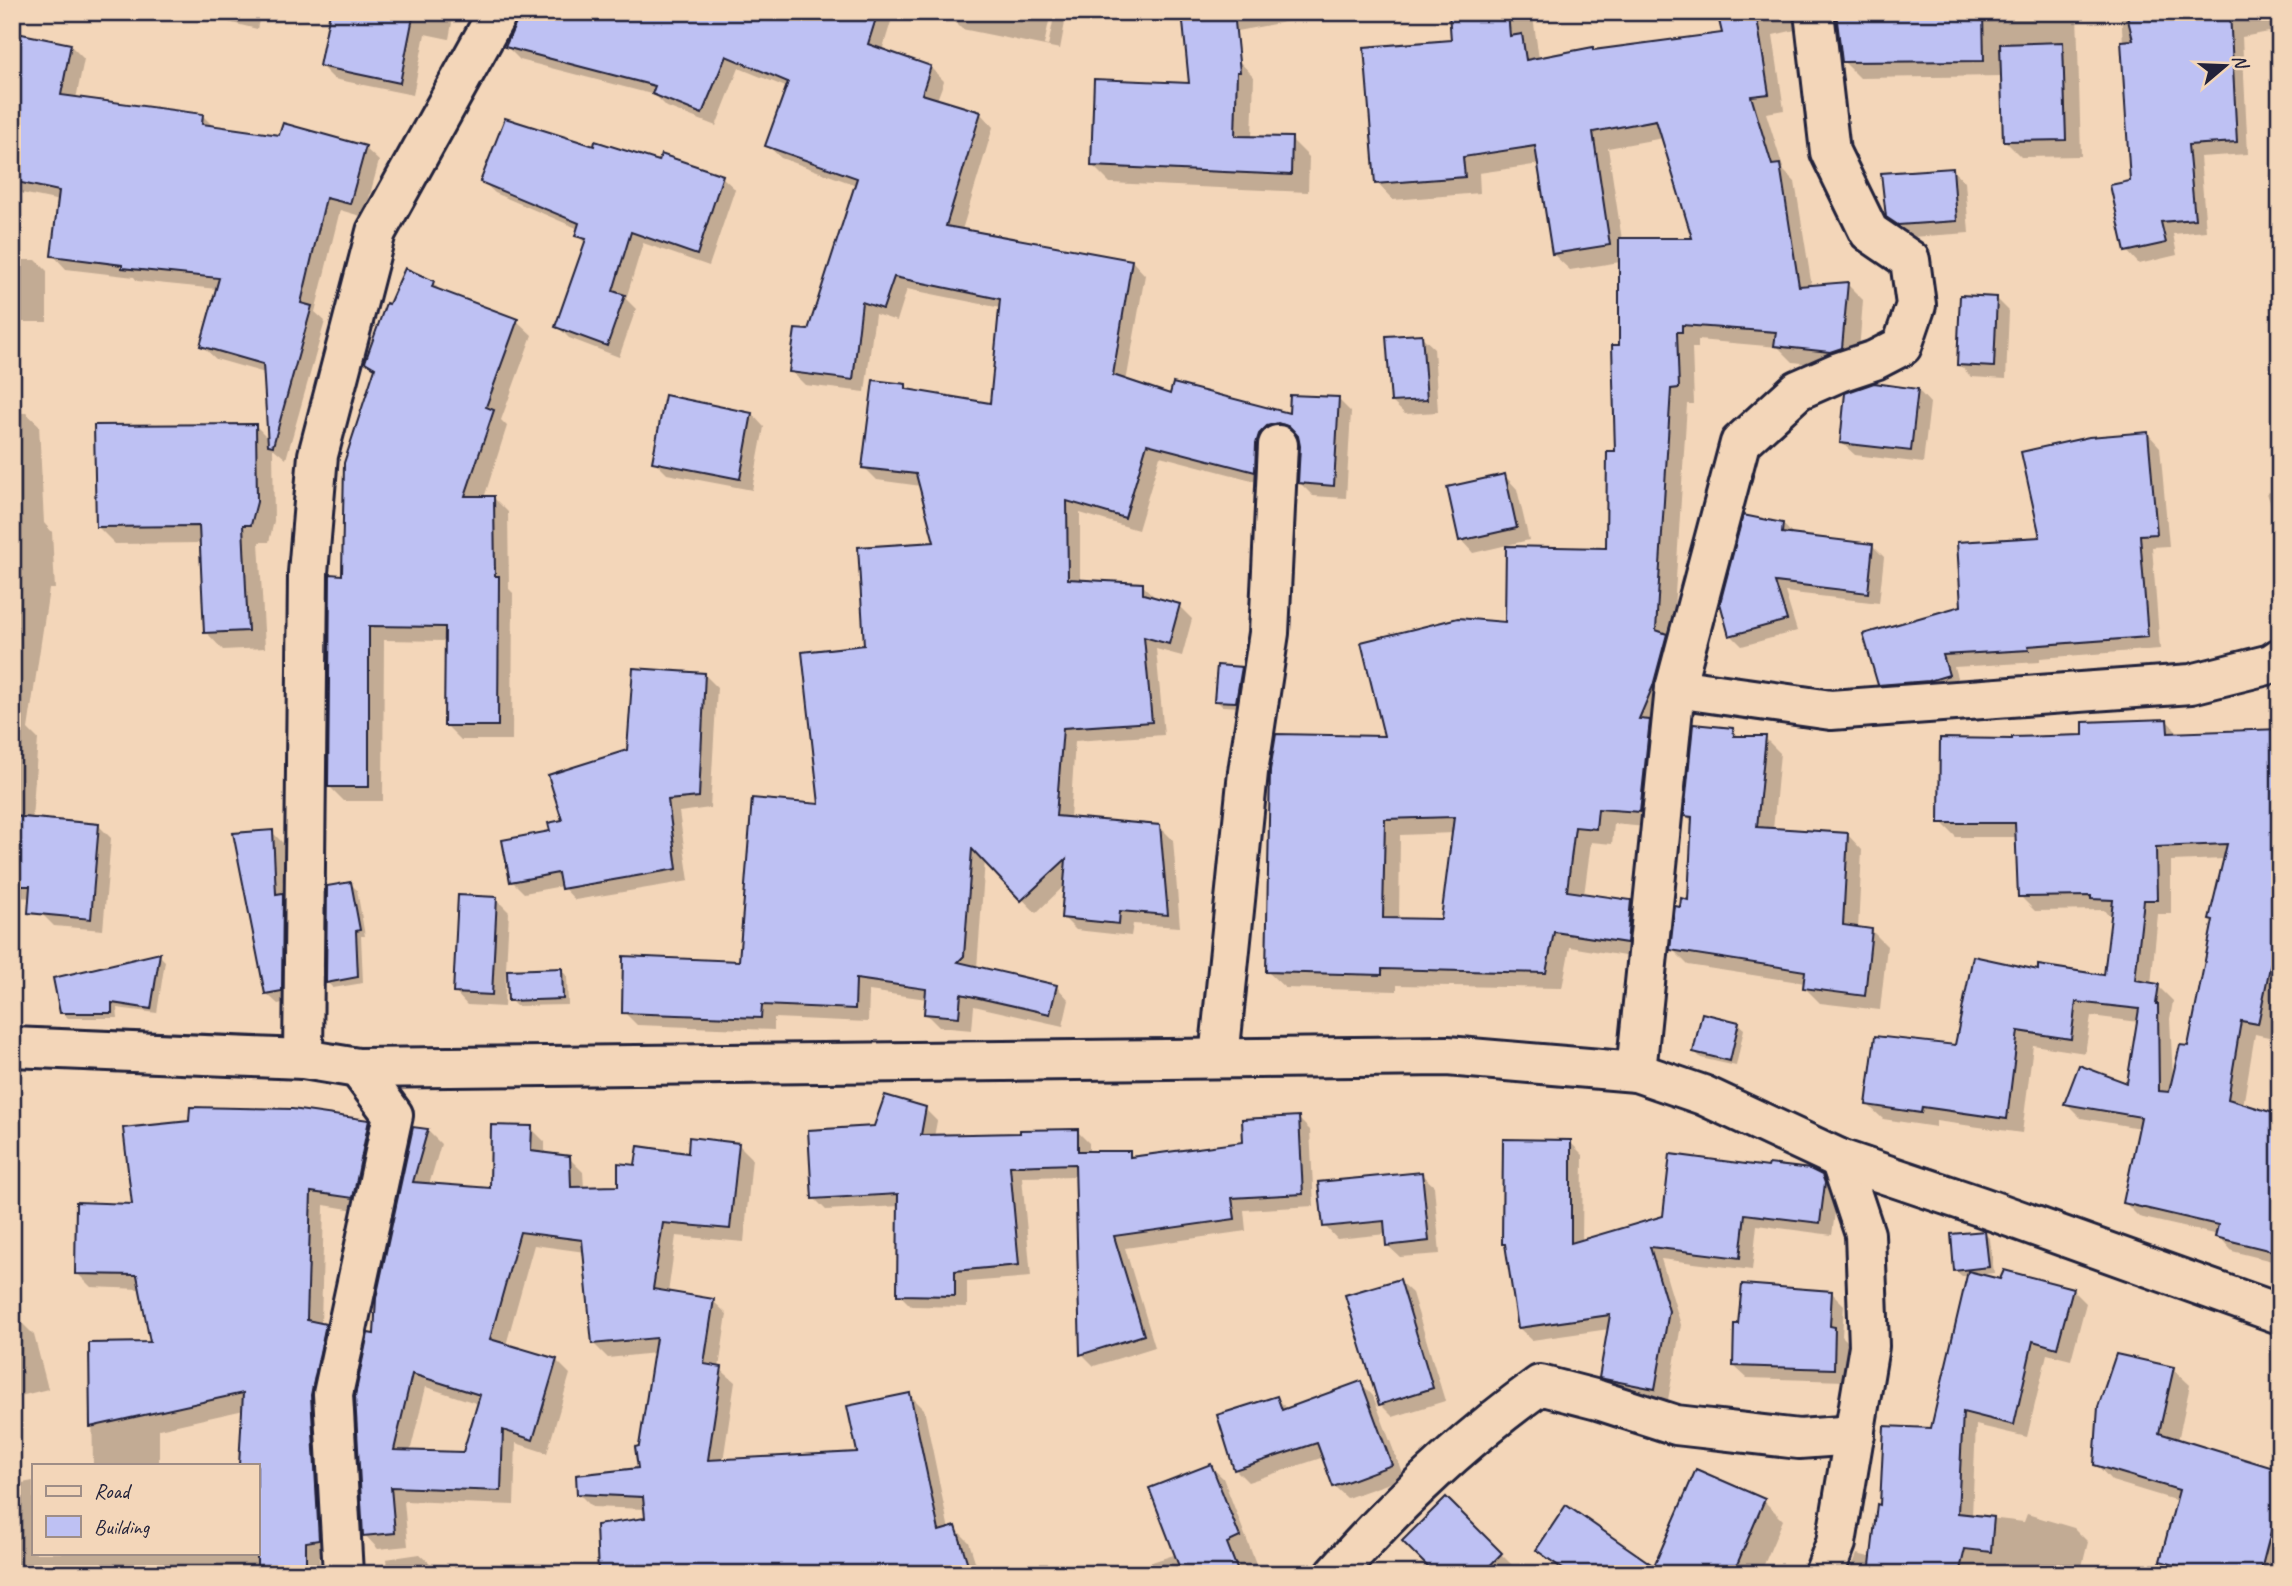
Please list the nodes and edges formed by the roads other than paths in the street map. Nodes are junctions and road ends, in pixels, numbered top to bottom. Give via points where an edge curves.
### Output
1 (498, 12) edge
2 (1814, 12) edge
3 (1278, 445) dead end
4 (2280, 657) edge
5 (1675, 688) junction
6 (12, 1047) edge
7 (1219, 1058) junction
8 (303, 1059) junction
9 (358, 1068) junction
10 (1636, 1072) junction
11 (1840, 1160) junction
12 (2280, 1314) edge
13 (1855, 1435) junction
14 (343, 1574) edge
15 (1335, 1574) edge
16 (1824, 1574) edge

1 - 8 street via 376,232 318,456 308,573
2 - 5 street via 1830,152 1869,232 1910,260 1916,305 1902,346 1798,390 1740,443
3 - 7 street via 1269,633 1248,772
4 - 5 street via 2271,664 2190,684 1831,710
5 - 10 street
6 - 8 street
7 - 9 street
7 - 10 street via 1447,1056
8 - 9 street
9 - 14 street via 393,1115 333,1394
10 - 11 street via 1703,1095
11 - 12 street
11 - 13 street via 1865,1234 1869,1346
13 - 15 street via 1799,1439 1676,1425 1540,1385 1495,1417 1380,1522
13 - 16 street via 1836,1543

